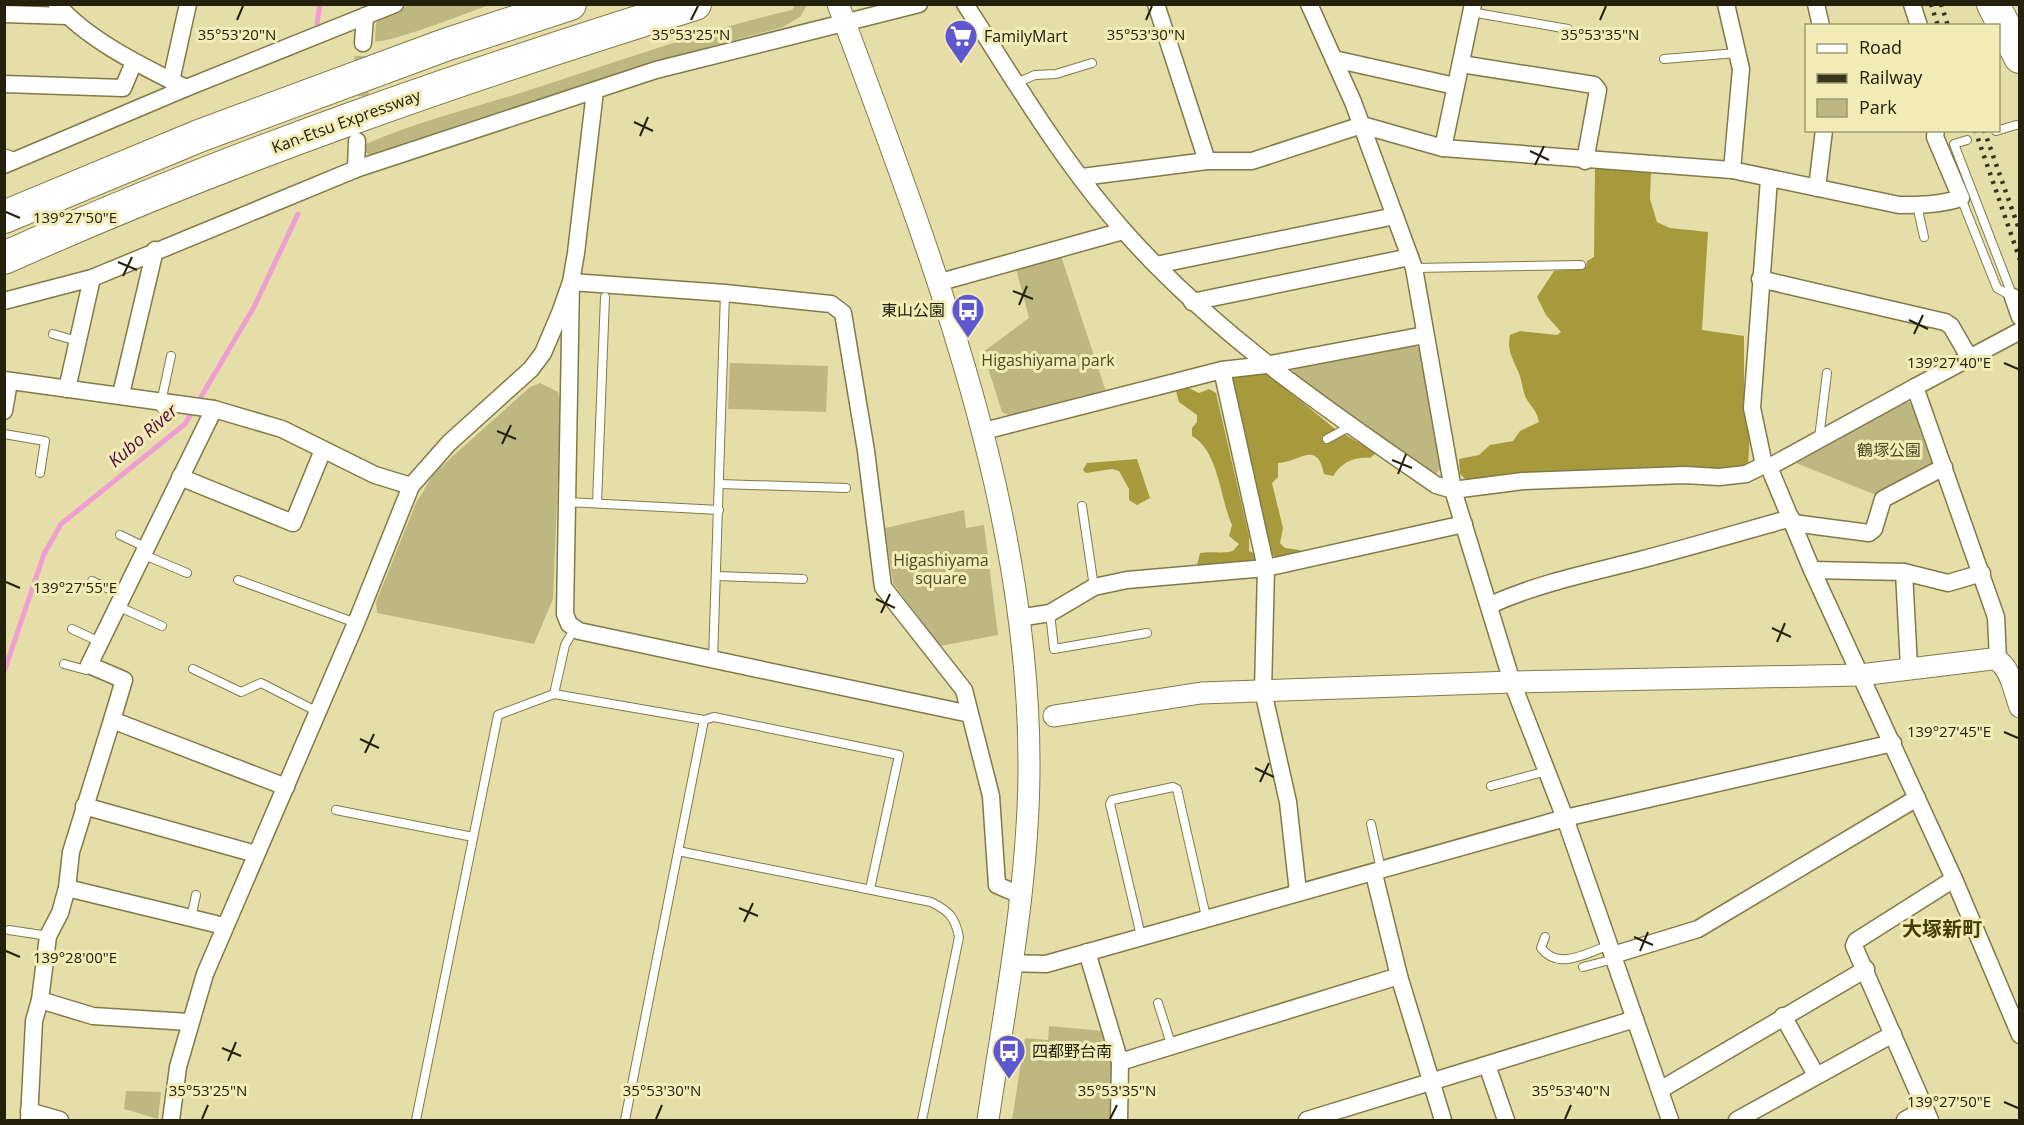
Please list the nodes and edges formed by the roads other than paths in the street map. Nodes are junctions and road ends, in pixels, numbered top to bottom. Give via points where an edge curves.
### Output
1 (188, 4) edge
2 (394, 4) edge
3 (570, 4) edge
4 (695, 4) edge
5 (838, 4) edge
6 (919, 4) edge
7 (965, 4) edge
8 (1156, 4) edge
9 (1309, 4) edge
10 (1726, 4) edge
11 (1816, 4) edge
12 (1912, 4) edge
13 (1993, 4) edge
14 (1472, 8) edge
15 (62, 10) edge
16 (4, 14) edge
17 (365, 16) junction
18 (1821, 24) edge
19 (1918, 24) edge
20 (846, 25) junction
21 (1568, 29) dead end
22 (363, 44) tunnel mouth
23 (1737, 53) junction
24 (2019, 57) edge
25 (1334, 59) junction
26 (1664, 59) dead end
27 (134, 62) junction
28 (1092, 63) dead end
29 (1461, 64) junction
30 (1016, 83) junction
31 (4, 84) edge
32 (178, 84) junction
33 (1455, 86) junction
34 (595, 91) junction
35 (1362, 125) junction
36 (2016, 125) dead end
37 (2000, 130) edge
38 (1824, 132) edge
39 (1936, 132) edge
40 (1967, 140) dead end
41 (357, 141) dead end
42 (1443, 148) junction
43 (9, 159) edge
44 (1207, 161) junction
45 (1585, 161) junction
46 (356, 170) junction
47 (1732, 170) junction
48 (1082, 177) junction
49 (1769, 179) junction
50 (1817, 188) junction
51 (1961, 198) junction
52 (1917, 205) junction
53 (1395, 216) junction
54 (4, 217) edge
55 (1123, 231) junction
56 (1924, 237) dead end
57 (155, 250) junction
58 (4, 258) edge
59 (1412, 263) junction
60 (1156, 265) junction
61 (1581, 265) dead end
62 (92, 278) junction
63 (1760, 279) junction
64 (571, 282) junction
65 (937, 283) junction
66 (725, 293) junction
67 (605, 297) dead end
68 (2013, 297) junction
69 (4, 301) edge
70 (1192, 302) junction
71 (2019, 317) edge
72 (2019, 332) edge
73 (53, 334) dead end
74 (1425, 336) junction
75 (77, 341) junction
76 (171, 356) dead end
77 (1969, 357) junction
78 (1266, 365) junction
79 (1222, 370) junction
80 (1827, 373) dead end
81 (7, 381) edge
82 (1915, 387) junction
83 (67, 389) junction
84 (121, 394) junction
85 (161, 400) junction
86 (214, 409) junction
87 (4, 411) edge
88 (170, 418) dead end
89 (1351, 426) junction
90 (984, 431) junction
91 (4, 434) edge
92 (1819, 438) junction
93 (1328, 439) dead end
94 (323, 450) junction
95 (1767, 466) junction
96 (1944, 467) junction
97 (40, 472) dead end
98 (180, 477) junction
99 (720, 484) junction
100 (411, 486) junction
101 (846, 488) dead end
102 (1453, 490) junction
103 (567, 502) junction
104 (597, 503) junction
105 (1082, 506) dead end
106 (719, 510) junction
107 (1792, 520) junction
108 (1464, 524) junction
109 (120, 535) dead end
110 (144, 550) junction
111 (1266, 568) junction
112 (1812, 570) junction
113 (187, 573) dead end
114 (1904, 573) junction
115 (1982, 573) junction
116 (717, 576) junction
117 (803, 579) dead end
118 (238, 580) dead end
119 (92, 581) dead end
120 (1094, 587) junction
121 (120, 601) junction
122 (1490, 605) junction
123 (1050, 614) junction
124 (1018, 618) junction
125 (356, 623) junction
126 (162, 626) dead end
127 (575, 628) junction
128 (72, 629) dead end
129 (1147, 633) dead end
130 (100, 642) junction
131 (713, 660) junction
132 (1998, 660) junction
133 (64, 664) dead end
134 (89, 665) junction
135 (1909, 667) junction
136 (193, 669) dead end
137 (1860, 675) junction
138 (1512, 681) junction
139 (1263, 691) junction
140 (554, 694) junction
141 (2019, 707) edge
142 (318, 712) junction
143 (970, 714) junction
144 (1054, 716) dead end
145 (112, 720) junction
146 (704, 720) junction
147 (1893, 743) junction
148 (1547, 771) junction
149 (1491, 786) dead end
150 (286, 787) junction
151 (1917, 798) junction
152 (84, 806) junction
153 (336, 810) dead end
154 (1565, 818) junction
155 (1371, 824) dead end
156 (473, 837) junction
157 (678, 851) junction
158 (256, 854) junction
159 (1378, 872) junction
160 (1954, 879) junction
161 (67, 888) junction
162 (870, 889) junction
163 (1298, 892) junction
164 (196, 895) dead end
165 (1022, 896) junction
166 (1206, 917) junction
167 (191, 918) junction
168 (224, 926) junction
169 (9, 930) dead end
170 (48, 936) junction
171 (1141, 936) junction
172 (1545, 937) dead end
173 (1088, 952) junction
174 (1612, 953) junction
175 (1011, 963) junction
176 (1582, 968) dead end
177 (1866, 969) junction
178 (1399, 976) junction
179 (40, 1000) junction
180 (1158, 1003) dead end
181 (1783, 1016) junction
182 (1635, 1019) junction
183 (189, 1022) junction
184 (1893, 1034) junction
185 (2019, 1035) edge
186 (1172, 1047) junction
187 (1120, 1062) junction
188 (1487, 1065) junction
189 (1816, 1075) junction
190 (1431, 1083) junction
191 (1660, 1090) junction
192 (1927, 1115) edge
193 (29, 1116) edge
194 (60, 1120) edge
195 (171, 1120) edge
196 (416, 1120) edge
197 (625, 1120) edge
198 (922, 1120) edge
199 (988, 1120) edge
200 (1119, 1120) edge
201 (1307, 1120) edge
202 (1443, 1120) edge
203 (1506, 1120) edge
204 (1670, 1120) edge
205 (1737, 1120) edge
206 (1905, 1120) edge

1 - 32 street
2 - 17 street
3 - 54 highway via 445,45 221,128
4 - 58 highway, Kan-Etsu Expressway via 374,109
5 - 20 street
6 - 20 street
7 - 30 street
8 - 44 street
9 - 25 street
10 - 23 street
11 - 18 street
12 - 19 street
13 - 24 highway
14 - 21 lane
14 - 29 street
15 - 16 street
15 - 27 street
17 - 22 street
17 - 32 street
20 - 34 street via 709,55
20 - 65 street
23 - 26 lane
23 - 47 street via 1740,69
25 - 33 street
25 - 35 street
27 - 31 street via 123,88
27 - 32 street
28 - 30 lane
29 - 33 street
29 - 45 street via 1594,85 1598,90
30 - 48 street
32 - 43 street
33 - 42 street
34 - 46 street
34 - 64 street
35 - 42 street
35 - 44 street via 1251,161
35 - 53 street
36 - 37 lane
38 - 50 street
39 - 51 street
40 - 68 lane via 1954,144
41 - 46 street
42 - 45 street
44 - 48 street
45 - 47 street
46 - 57 street
47 - 49 street
48 - 55 street
49 - 50 street
49 - 63 street
50 - 52 street via 1899,205
51 - 52 street
51 - 68 lane via 1997,288
52 - 56 lane
53 - 59 street
53 - 60 street
55 - 60 street
55 - 65 street
57 - 62 street
57 - 84 street
59 - 61 lane
59 - 70 street
59 - 74 street
60 - 70 street
62 - 69 street
62 - 75 street
63 - 77 street via 1945,322
63 - 95 street via 1752,408
64 - 66 street
64 - 100 street via 543,353 531,369 448,443
64 - 103 street
65 - 90 street
66 - 99 lane
66 - 143 street via 831,304 843,312 883,587 956,677
67 - 104 lane
68 - 71 street
70 - 78 street
72 - 77 street
73 - 75 lane
74 - 78 street
74 - 102 street
75 - 83 street
76 - 85 lane
77 - 82 street
78 - 79 street
78 - 89 street
79 - 90 street
79 - 111 street
80 - 92 lane
81 - 83 street
81 - 87 street
82 - 92 street
82 - 96 street
83 - 84 street
84 - 85 street
85 - 86 street
85 - 88 lane via 160,407
86 - 94 street via 282,429
86 - 98 street
89 - 93 lane
89 - 102 street via 1436,485
90 - 124 street via 1008,544
91 - 97 lane via 45,441
92 - 95 street
94 - 98 street via 293,523
94 - 100 street via 375,475
95 - 102 street via 1746,474 1719,477 1523,481
95 - 107 street
96 - 107 street via 1883,499 1874,529 1869,533
96 - 115 street
98 - 110 street
99 - 101 lane
99 - 106 lane
100 - 125 street
102 - 108 street
103 - 104 lane
103 - 127 street via 566,614
104 - 106 lane
105 - 120 lane
106 - 116 lane
107 - 112 street
107 - 122 street via 1561,578
108 - 111 street
108 - 122 street
109 - 110 lane
110 - 113 lane
110 - 121 street
111 - 120 street via 1127,580
111 - 139 street
112 - 114 street
112 - 137 street
114 - 115 street via 1948,583
114 - 135 street
115 - 132 street via 1996,617
116 - 117 lane
116 - 131 lane
118 - 125 lane
119 - 121 lane
120 - 123 street
121 - 126 lane
121 - 130 street
122 - 138 street
123 - 124 street
123 - 129 lane via 1054,649
124 - 165 street via 1029,744 1029,818
125 - 142 street
127 - 131 street
127 - 140 lane via 565,645
128 - 130 lane
130 - 134 street
131 - 143 street
132 - 135 street
132 - 141 street via 2005,667
133 - 134 lane via 86,670
134 - 145 street via 124,680
135 - 137 street
136 - 142 lane via 241,692 261,683
137 - 138 street
137 - 147 street
138 - 139 street
138 - 148 street
139 - 144 street via 1201,693
139 - 163 street via 1288,802
140 - 146 lane
140 - 156 lane via 498,715
142 - 150 street
143 - 165 street via 991,796 998,885
145 - 150 street
145 - 152 street
146 - 157 lane
146 - 162 lane via 714,717 899,755
147 - 151 street
147 - 154 street
148 - 149 lane
148 - 154 street
150 - 158 street
151 - 160 street
151 - 174 street via 1698,929
152 - 158 street
152 - 161 street via 71,852
153 - 156 lane
154 - 159 street
154 - 174 street
155 - 159 lane
156 - 196 lane
157 - 162 lane
157 - 197 lane
158 - 168 street
159 - 163 street
159 - 178 street
160 - 177 street via 1856,941 1854,946
160 - 185 street
161 - 167 street
161 - 170 street
162 - 198 lane via 931,902 948,910 956,920 959,937
163 - 166 street
164 - 167 lane
165 - 175 street
166 - 171 street
166 - 171 lane via 1177,789 1112,800
167 - 168 street
168 - 183 street
169 - 170 lane
170 - 179 street
171 - 173 street
172 - 174 lane via 1541,948 1549,958 1560,961
173 - 175 street via 1046,964
173 - 187 street
174 - 176 lane
174 - 182 street
175 - 199 street
177 - 181 street
177 - 184 street
178 - 186 street
178 - 190 street
179 - 183 street via 93,1016
179 - 193 street via 34,1022
180 - 186 lane
181 - 189 street
181 - 191 street
182 - 188 street
182 - 191 street
183 - 195 street
184 - 189 street
184 - 192 street
186 - 187 street
187 - 200 street
188 - 190 street
188 - 203 street
189 - 205 street
190 - 201 street
190 - 202 street
191 - 204 street
192 - 206 street
193 - 194 street

